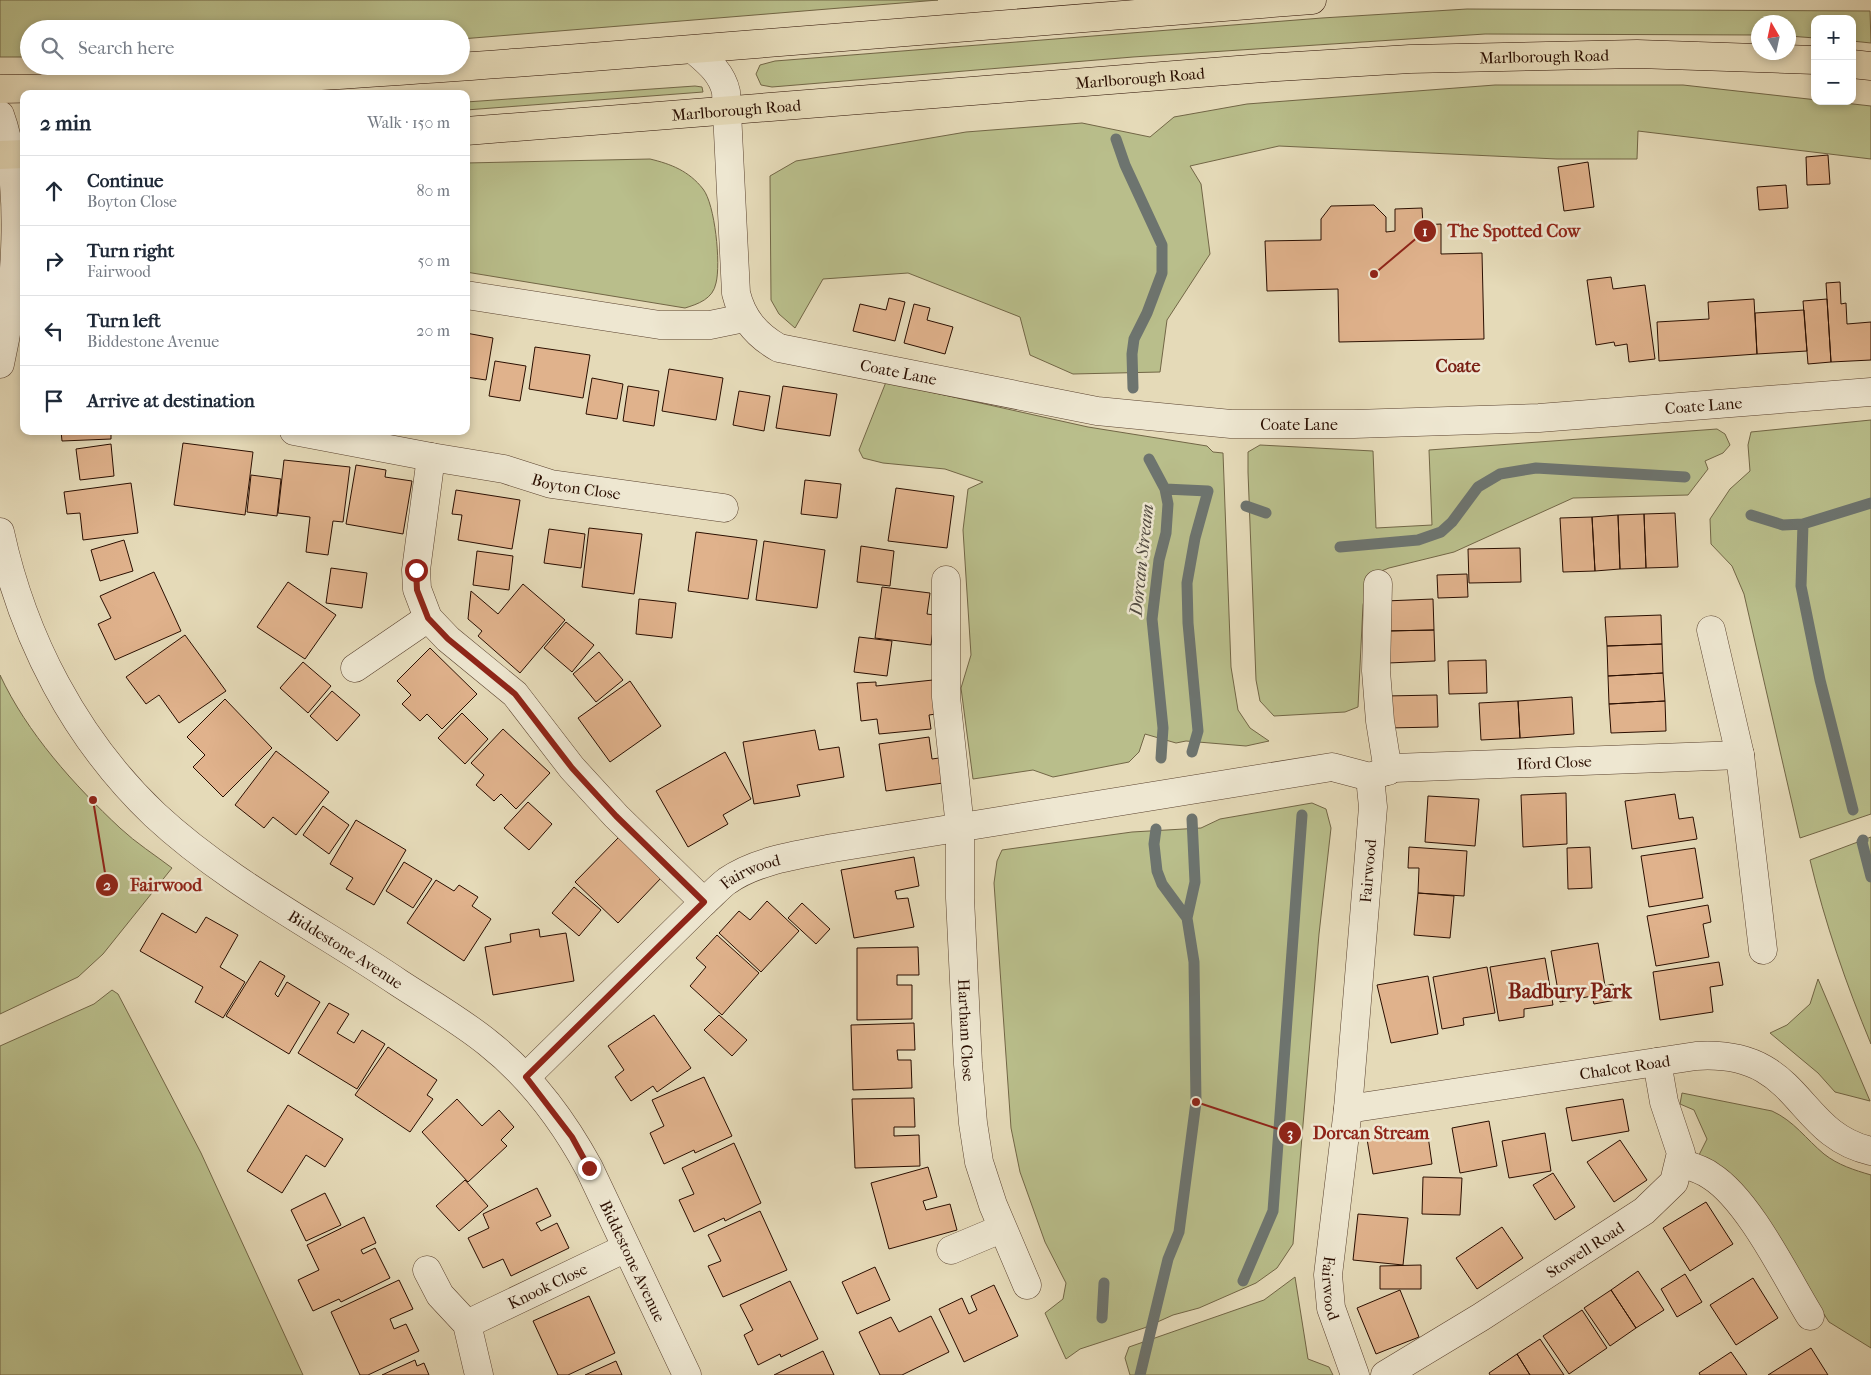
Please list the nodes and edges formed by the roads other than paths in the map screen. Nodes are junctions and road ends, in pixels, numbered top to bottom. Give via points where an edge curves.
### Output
1 (1312, 0) edge
2 (694, 50) junction
3 (1811, 60) edge
4 (1856, 64) edge
5 (470, 66) edge
6 (1871, 66) edge
7 (341, 75) edge
8 (0, 89) edge
9 (727, 111) junction
10 (0, 116) edge
11 (470, 131) edge
12 (11, 154) edge
13 (470, 296) edge
14 (744, 318) junction
15 (0, 364) edge
16 (1871, 392) edge
17 (315, 435) edge
18 (431, 457) junction
19 (724, 508) dead end
20 (0, 532) edge
21 (946, 580) dead end
22 (1378, 584) dead end
23 (428, 618) junction
24 (1711, 630) dead end
25 (355, 668) dead end
26 (1740, 755) junction
27 (1379, 774) junction
28 (960, 828) junction
29 (704, 902) junction
30 (1762, 950) dead end
31 (1657, 1062) junction
32 (526, 1077) junction
33 (1348, 1109) junction
34 (1871, 1151) edge
35 (1680, 1162) junction
36 (1001, 1228) junction
37 (626, 1248) junction
38 (951, 1250) dead end
39 (427, 1270) dead end
40 (1027, 1285) dead end
41 (1810, 1316) dead end
42 (467, 1324) junction
43 (479, 1375) edge
44 (687, 1375) edge
45 (1355, 1375) edge
46 (1385, 1375) edge

1 - 2 main road
2 - 5 main road
2 - 9 street, Coate Lane via 719,75 724,85
3 - 9 main road, Marlborough Road via 1637,54 1410,59
4 - 6 main road
7 - 8 main road via 122,87
9 - 11 main road, Marlborough Road
9 - 14 street, Coate Lane via 736,292
10 - 12 street
12 - 15 street via 14,272
13 - 14 street via 660,325 710,325
14 - 16 street, Coate Lane via 766,341 800,353 1097,411 1195,422 1345,424 1532,418
17 - 18 street, Boyton Close
18 - 19 street, Boyton Close via 504,469 552,484
18 - 23 street via 416,570 417,590
20 - 32 street, Biddestone Avenue via 14,588 46,668 93,743 155,814 256,892 488,1042
21 - 28 street via 946,698
22 - 27 street
23 - 25 street
23 - 29 street via 448,639 515,694 572,768
24 - 26 street
26 - 27 street, Iford Close via 1394,768
26 - 30 street
27 - 28 street, Fairwood via 1332,767
27 - 33 street, Fairwood via 1373,807
28 - 29 street, Fairwood via 778,859 728,880
28 - 36 street, Hartham Close via 962,937 973,1123 979,1162
29 - 32 street, Fairwood
31 - 33 street, Chalcot Road
31 - 34 street, Chalcot Road via 1716,1054 1758,1064 1792,1090 1833,1133 1846,1142
31 - 35 street via 1664,1102 1681,1153
32 - 37 street, Biddestone Avenue via 572,1137
33 - 45 street, Fairwood via 1328,1290 1336,1325
35 - 41 street via 1711,1175 1746,1210
35 - 46 street, Stowell Road via 1674,1182 1644,1211
36 - 38 street
36 - 40 street, Hartham Close
37 - 42 street, Knook Close
37 - 44 street, Biddestone Avenue
39 - 42 street via 440,1295
42 - 43 street

